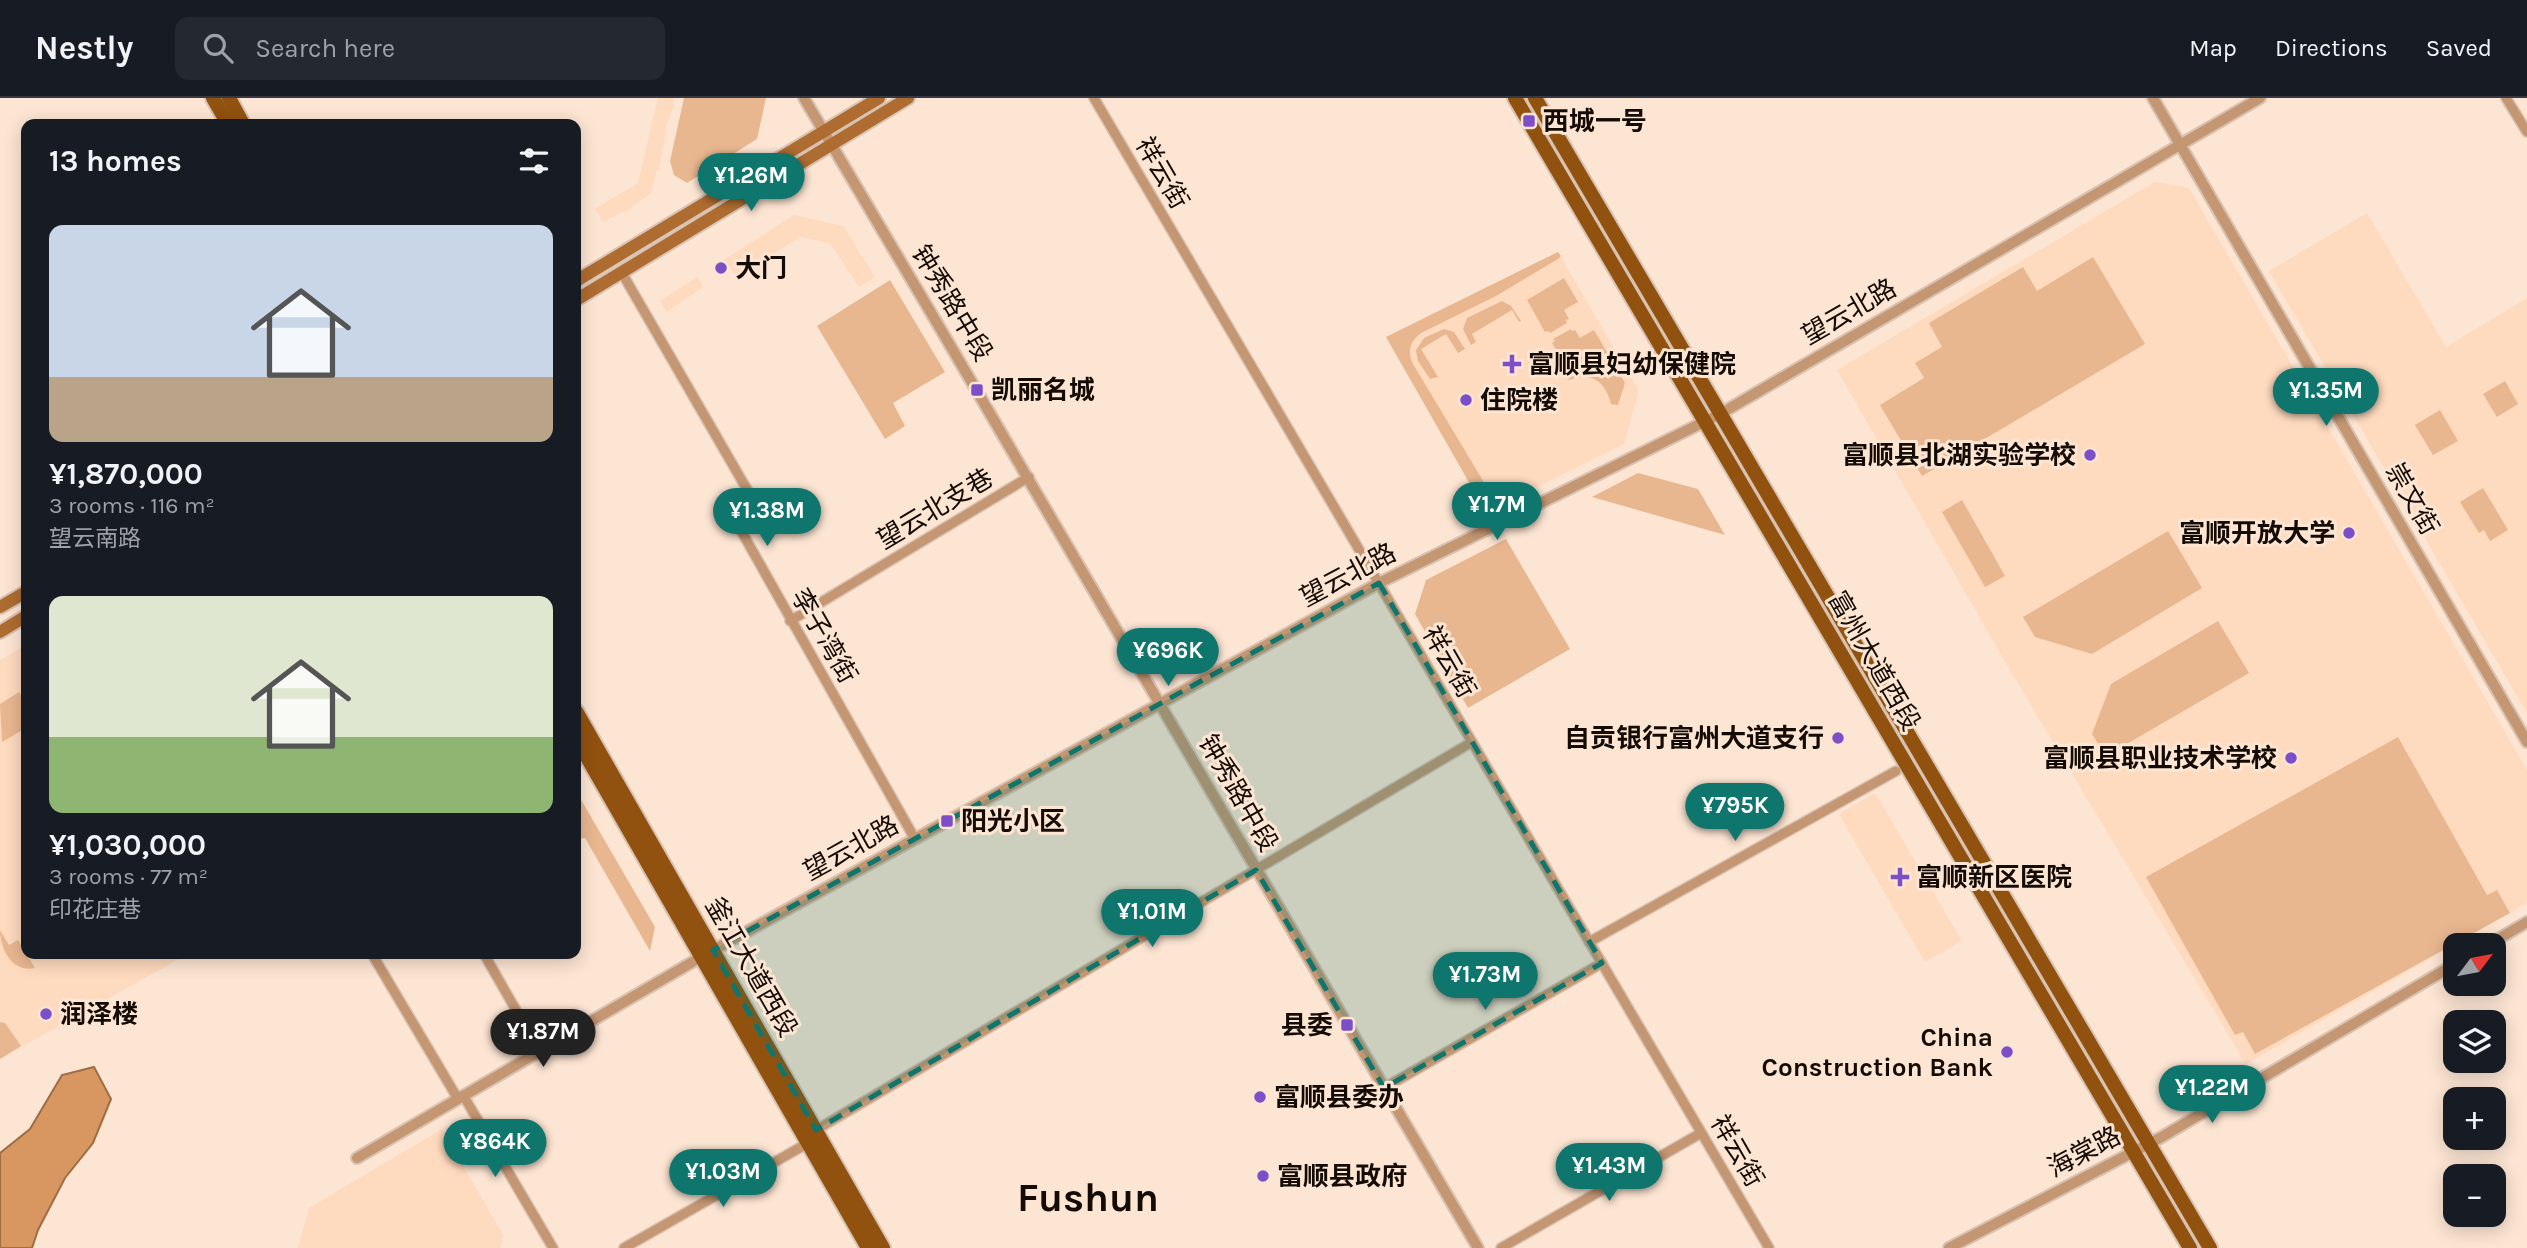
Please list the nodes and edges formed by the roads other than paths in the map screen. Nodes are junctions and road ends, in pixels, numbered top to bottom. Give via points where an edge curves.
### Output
1 (213, 98) edge
2 (229, 98) edge
3 (804, 98) edge
4 (879, 98) edge
5 (908, 98) edge
6 (1094, 98) edge
7 (1515, 98) edge
8 (1535, 98) edge
9 (2153, 98) edge
10 (2260, 98) edge
11 (2506, 98) edge
12 (225, 119) edge
13 (240, 119) edge
14 (824, 131) junction
15 (2527, 132) edge
16 (831, 144) junction
17 (2180, 145) junction
18 (622, 273) junction
19 (581, 278) edge
20 (581, 297) edge
21 (1720, 414) junction
22 (1705, 421) junction
23 (1029, 477) junction
24 (1379, 583) junction
25 (21, 596) edge
26 (0, 607) edge
27 (21, 619) edge
28 (790, 621) junction
29 (0, 632) edge
30 (1159, 705) junction
31 (581, 720) edge
32 (1472, 742) junction
33 (2527, 742) edge
34 (581, 746) edge
35 (1896, 771) dead end
36 (915, 839) junction
37 (1256, 870) junction
38 (2527, 922) edge
39 (2506, 934) edge
40 (1589, 942) junction
41 (707, 953) junction
42 (375, 959) edge
43 (487, 959) edge
44 (1602, 963) junction
45 (2443, 971) edge
46 (540, 1052) junction
47 (1384, 1088) junction
48 (460, 1097) junction
49 (816, 1130) junction
50 (1702, 1133) junction
51 (808, 1143) junction
52 (2149, 1144) junction
53 (2134, 1151) junction
54 (357, 1158) dead end
55 (553, 1248) edge
56 (624, 1248) edge
57 (868, 1248) edge
58 (884, 1248) edge
59 (1478, 1248) edge
60 (1502, 1248) edge
61 (1769, 1248) edge
62 (1949, 1248) edge
63 (2190, 1248) edge
64 (2210, 1248) edge

1 - 12 main road
2 - 13 main road
3 - 14 street, 钟秀路中段
4 - 14 main road
5 - 16 main road
6 - 24 street, 祥云街
7 - 22 main road, 富州大道西段
8 - 21 main road, 富州大道西段
9 - 17 street, 崇文街
10 - 17 street, 望云北路
11 - 15 street
14 - 16 street, 钟秀路中段
14 - 19 main road
16 - 18 main road
16 - 23 street, 钟秀路中段
17 - 21 street, 望云北路
17 - 33 street, 崇文街
18 - 20 main road
18 - 28 street, 李子湾街 via 756,505 739,527
21 - 22 street, 望云北路
21 - 52 main road, 富州大道西段
22 - 24 street, 望云北路
22 - 53 main road, 富州大道西段
23 - 28 street, 望云北支巷
23 - 30 street, 钟秀路中段
24 - 30 street, 望云北路
24 - 32 street, 祥云街
25 - 26 main road
27 - 29 main road
28 - 36 street, 李子湾街
30 - 36 street, 望云北路
30 - 37 street, 钟秀路中段
31 - 41 main road, 釜江大道西段
32 - 37 street
32 - 40 street, 祥云街
34 - 41 main road, 釜江大道西段
35 - 40 street
36 - 41 street, 望云北路
37 - 47 street, 钟秀路中段
37 - 49 street
38 - 39 street
40 - 44 street, 祥云街
41 - 46 street, 望云北路
41 - 49 main road, 釜江大道西段
41 - 51 main road, 釜江大道西段
42 - 48 street
43 - 46 street
44 - 47 street
44 - 50 street, 祥云街
45 - 52 street, 海棠路
46 - 48 street, 望云北路
47 - 59 street, 钟秀路中段
48 - 54 street, 望云北路
48 - 55 street
49 - 58 main road, 釜江大道西段
50 - 60 street
50 - 61 street, 祥云街
51 - 56 street
51 - 57 main road, 釜江大道西段
52 - 53 street, 海棠路
52 - 64 main road, 富州大道西段
53 - 62 street, 海棠路
53 - 63 main road, 富州大道西段

